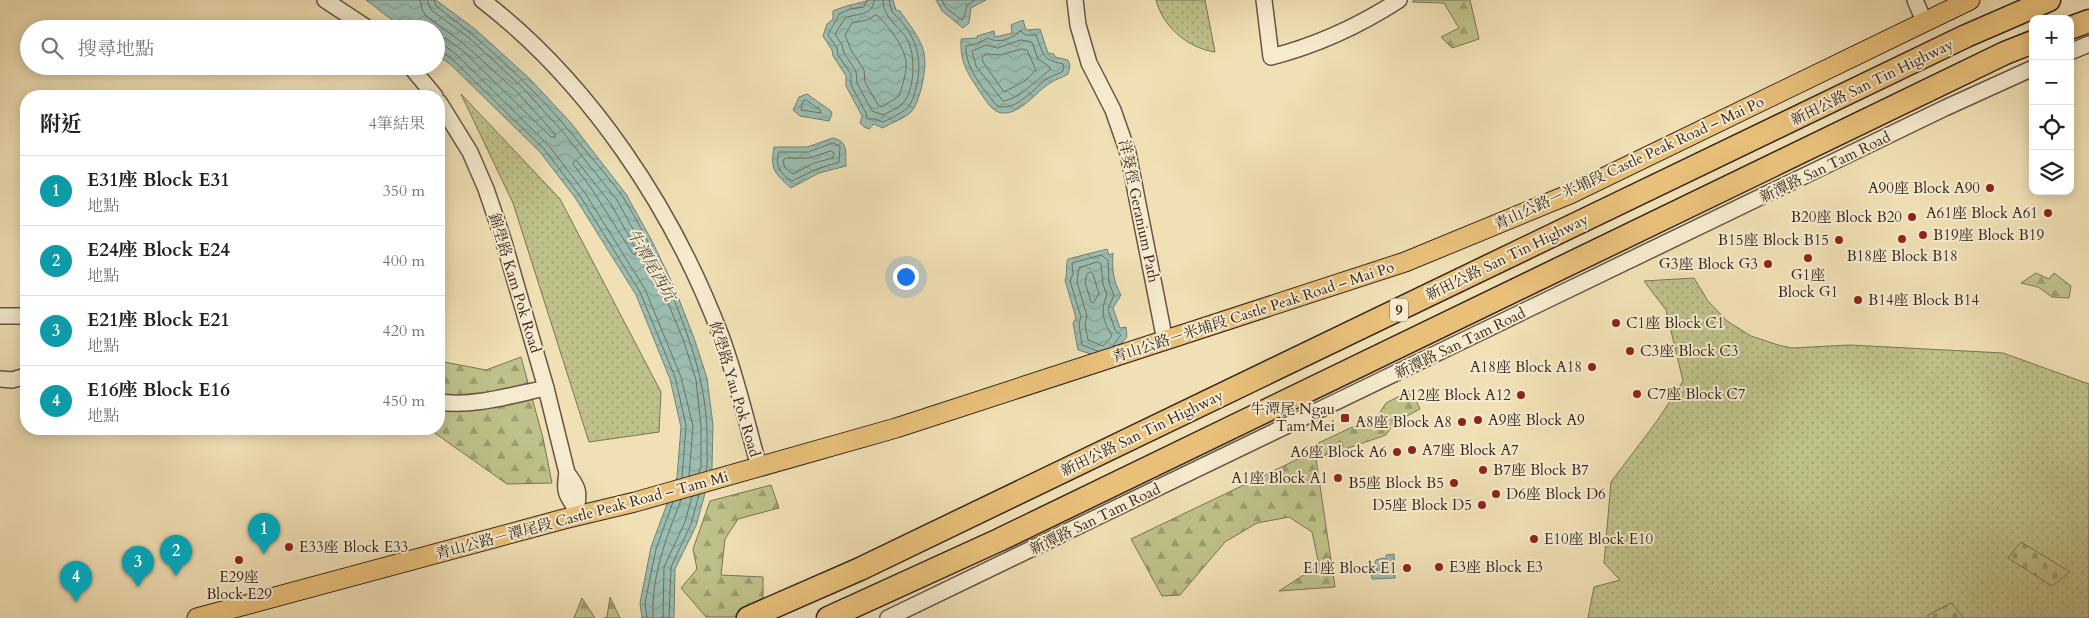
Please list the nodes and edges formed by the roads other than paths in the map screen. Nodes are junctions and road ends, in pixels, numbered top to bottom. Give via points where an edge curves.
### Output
1 (325, 0) edge
2 (482, 0) edge
3 (1075, 0) edge
4 (1264, 0) edge
5 (1399, 0) edge
6 (1915, 0) edge
7 (1970, 0) edge
8 (2049, 0) edge
9 (1928, 13) edge
10 (356, 20) edge
11 (2089, 21) edge
12 (2074, 27) edge
13 (2029, 44) edge
14 (2089, 44) edge
15 (2074, 50) edge
16 (2029, 70) edge
17 (418, 75) edge
18 (430, 90) edge
19 (445, 112) edge
20 (0, 316) edge
21 (20, 316) edge
22 (1166, 341) junction
23 (20, 378) edge
24 (0, 379) edge
25 (546, 388) junction
26 (445, 403) edge
27 (965, 407) joint
28 (759, 467) junction
29 (576, 513) junction
30 (197, 618) edge
31 (748, 618) edge
32 (828, 618) edge
33 (888, 618) edge

1 - 10 street
2 - 28 street, 攸壆路 Yau Pok Road via 542,54 583,99 621,147 665,215 687,256 722,338
3 - 22 street, 洋葵徑 Geranium Path via 1078,25 1090,63 1126,146
4 - 5 street via 1271,56 1335,36
6 - 9 street
7 - 9 main road, 青山公路－米埔段 Castle Peak Road – Mai Po
8 - 31 highway, 新田公路 San Tin Highway / 9 via 1957,41 860,569
9 - 22 main road, 青山公路－米埔段 Castle Peak Road – Mai Po via 1536,209 1405,262
11 - 12 highway
13 - 32 highway, 新田公路 San Tin Highway / 9 via 999,540
14 - 15 street
16 - 33 street, 新潭路 San Tam Road
17 - 18 street
19 - 25 street, 錦壆路 Kam Pok Road via 470,152 486,189
20 - 21 street
22 - 27 main road, 青山公路－米埔段 Castle Peak Road – Mai Po
23 - 24 street
25 - 26 street via 454,405
25 - 29 street, 錦壆路 Kam Pok Road via 567,473 576,484 579,496
27 - 28 main road, 青山公路－潭尾段 Castle Peak Road – Tam Mi
28 - 29 main road, 青山公路－潭尾段 Castle Peak Road – Tam Mi via 635,502
29 - 30 main road, 青山公路－潭尾段 Castle Peak Road – Tam Mi

